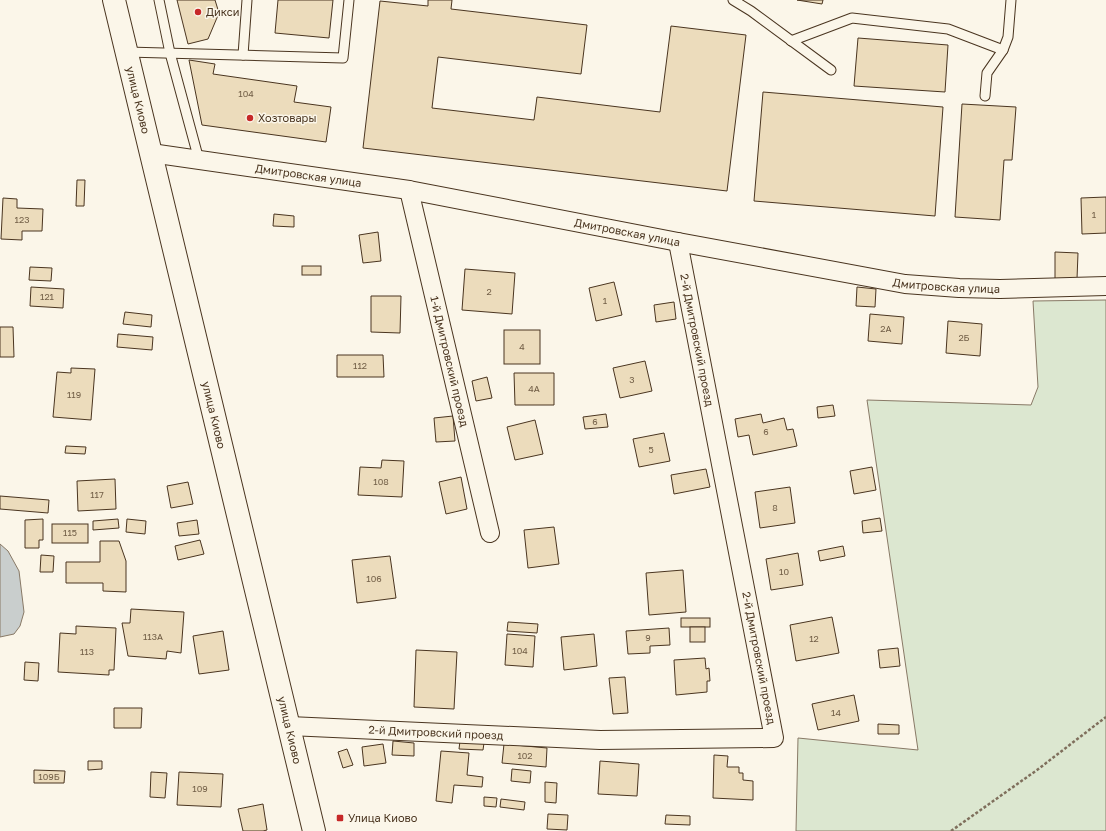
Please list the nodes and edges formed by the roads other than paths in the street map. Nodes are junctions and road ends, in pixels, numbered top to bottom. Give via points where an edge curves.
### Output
1 (114, 0) edge
2 (159, 0) edge
3 (247, 0) edge
4 (349, 0) edge
5 (733, 0) edge
6 (1011, 0) edge
7 (791, 41) junction
8 (1003, 50) junction
9 (127, 52) junction
10 (170, 53) junction
11 (243, 55) junction
12 (831, 70) dead end
13 (985, 96) dead end
14 (151, 153) junction
15 (199, 160) junction
16 (409, 190) junction
17 (678, 242) junction
18 (1106, 286) edge
19 (490, 533) dead end
20 (289, 726) junction
21 (314, 831) edge

1 - 9 main road, улица Киово
2 - 10 lane
3 - 11 lane
4 - 11 lane via 343,58
5 - 7 lane
6 - 8 lane via 1008,37
7 - 8 lane via 852,18 948,29
7 - 12 lane
8 - 13 lane via 987,72
9 - 10 lane
9 - 14 main road, улица Киово
10 - 11 lane
10 - 15 lane
14 - 15 street, Дмитровская улица
14 - 20 main road, улица Киово
15 - 16 street, Дмитровская улица
16 - 17 street, Дмитровская улица
16 - 19 street, 1-й Дмитровский проезд
17 - 18 street, Дмитровская улица via 905,284 1000,289
17 - 20 street, 2-й Дмитровский проезд via 774,738 600,740
20 - 21 main road, улица Киово

